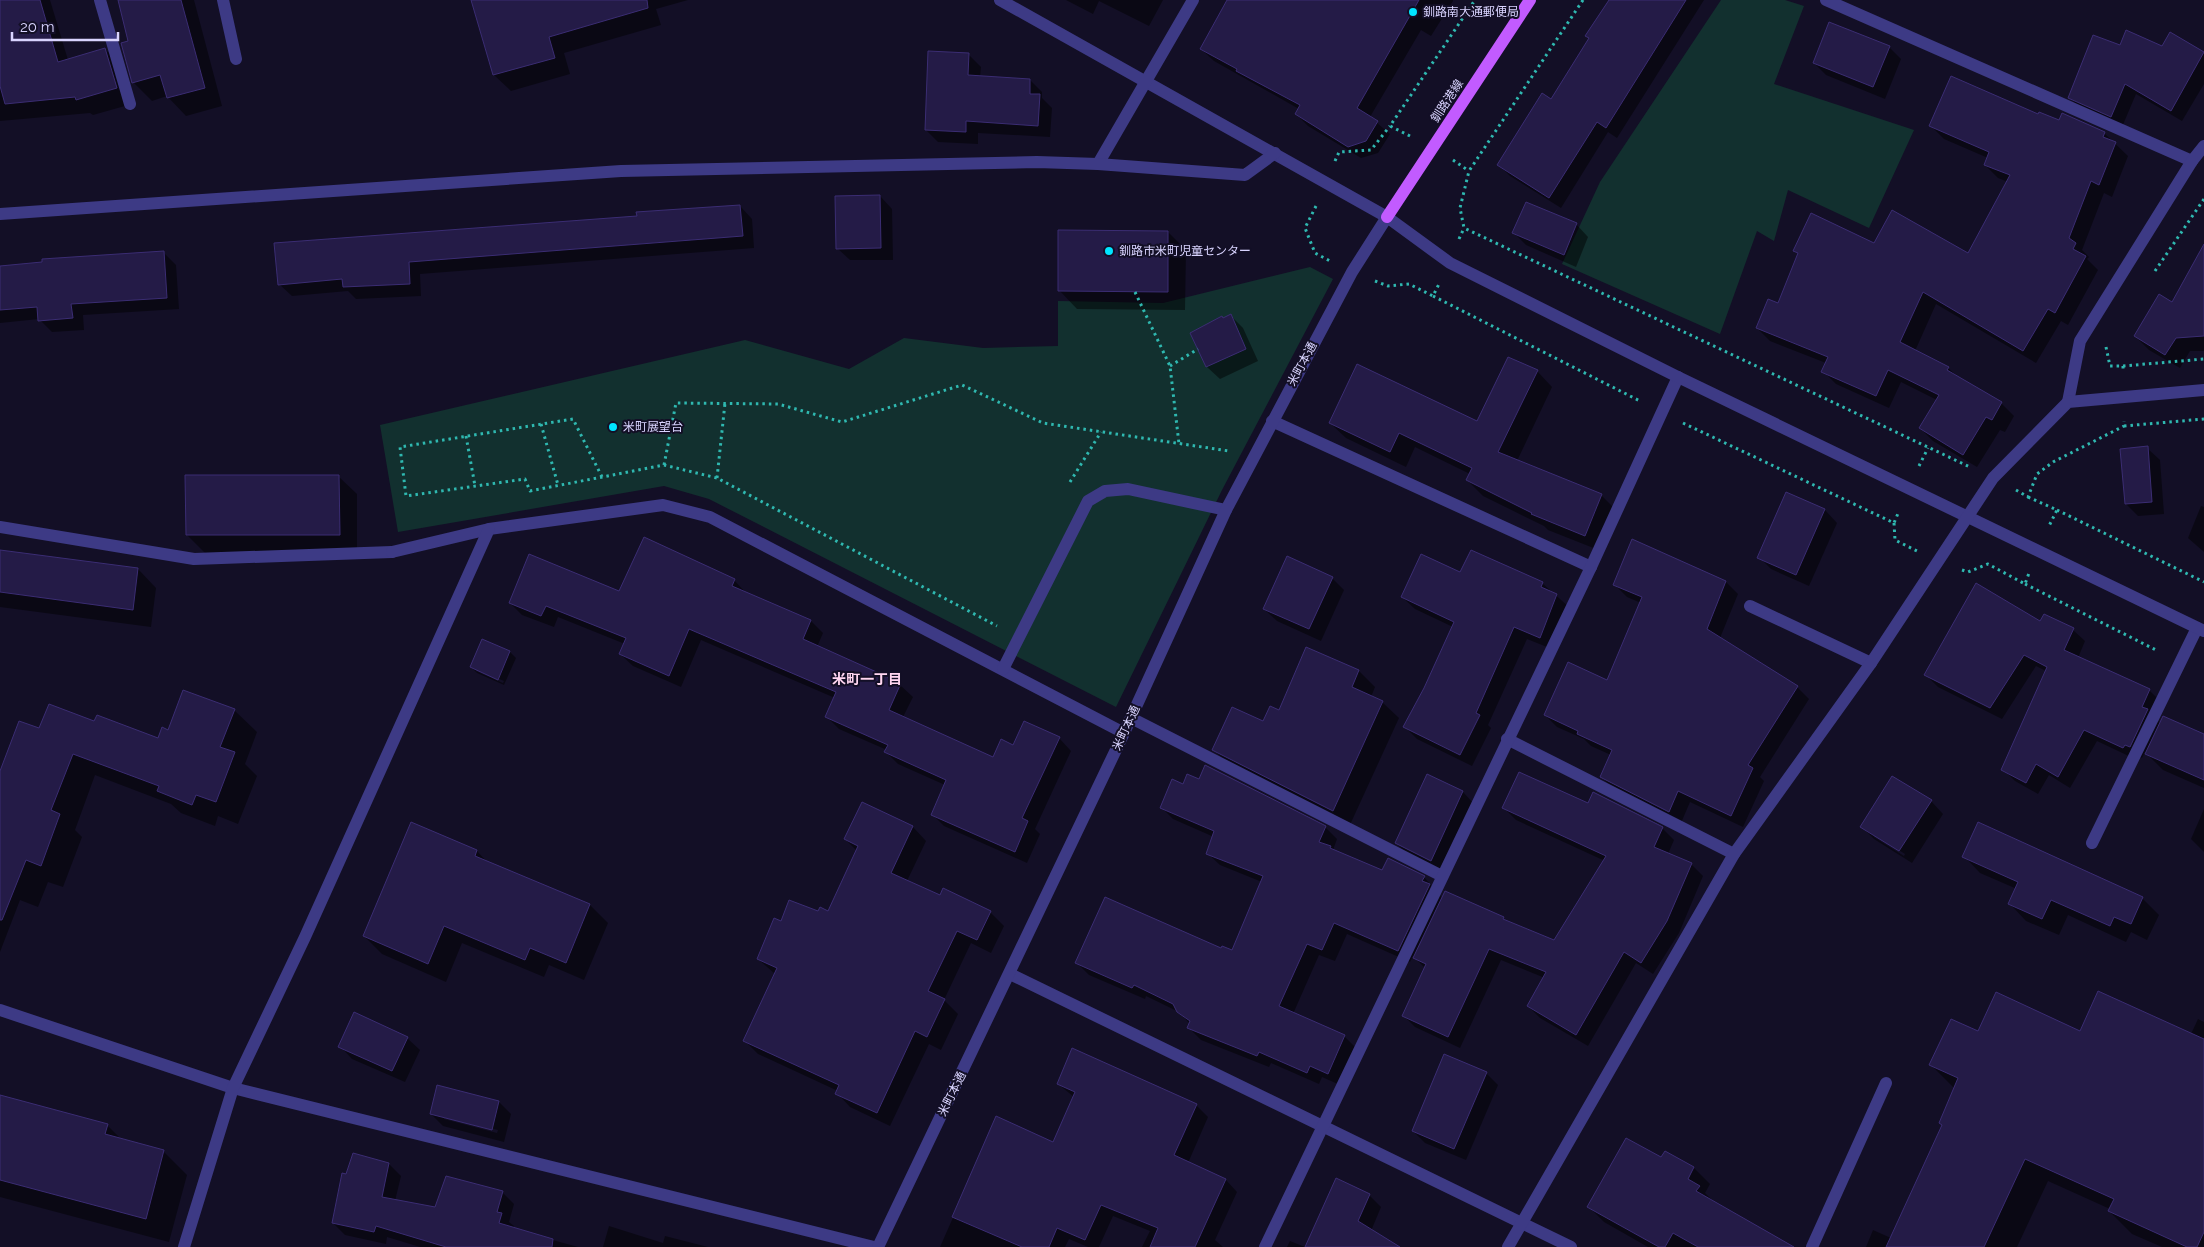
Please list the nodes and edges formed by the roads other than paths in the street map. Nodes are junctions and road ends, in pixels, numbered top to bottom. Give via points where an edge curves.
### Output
1 (100, 0) edge
2 (223, 0) edge
3 (1000, 0) edge
4 (1192, 0) edge
5 (1530, 0) edge
6 (1826, 0) edge
7 (236, 59) dead end
8 (1145, 81) junction
9 (130, 104) dead end
10 (2204, 146) edge
11 (1275, 153) junction
12 (2192, 161) junction
13 (1098, 164) junction
14 (0, 214) edge
15 (1387, 216) junction
16 (1678, 377) junction
17 (2204, 390) edge
18 (2068, 402) junction
19 (1272, 421) junction
20 (1226, 510) junction
21 (1968, 516) junction
22 (0, 527) edge
23 (488, 529) junction
24 (1591, 567) junction
25 (1750, 606) dead end
26 (2201, 629) edge
27 (1871, 663) junction
28 (1003, 669) junction
29 (1130, 718) junction
30 (1124, 733) junction
31 (1508, 739) junction
32 (2092, 843) dead end
33 (1734, 854) junction
34 (1442, 876) junction
35 (1010, 974) junction
36 (0, 1010) edge
37 (1886, 1083) dead end
38 (233, 1088) junction
39 (1324, 1126) junction
40 (1523, 1224) junction
41 (184, 1247) edge
42 (874, 1247) edge
43 (878, 1247) edge
44 (1265, 1247) edge
45 (1508, 1247) edge
46 (1571, 1247) edge
47 (1812, 1247) edge

1 - 9 street
2 - 7 street
3 - 8 street
4 - 8 street
5 - 15 main road, 釧路港線
6 - 12 street
8 - 11 street
8 - 13 street
10 - 12 street
11 - 13 street via 1245,175
11 - 15 street
12 - 18 street via 2080,341
13 - 14 street via 1037,162 621,171
15 - 16 street via 1450,263
15 - 19 street, 米町本通 via 1352,272
16 - 21 street
16 - 24 street
17 - 18 street
18 - 21 street via 1993,478
19 - 20 street, 米町本通
19 - 24 street
20 - 28 street via 1128,489 1105,491 1088,501
20 - 29 street, 米町本通
21 - 26 street
21 - 27 street
22 - 23 street via 194,559 392,552
23 - 28 street via 663,505 710,517
23 - 38 street via 305,937
24 - 31 street
25 - 27 street
26 - 32 street via 2181,662
27 - 33 street
28 - 30 street
29 - 30 street, 米町本通
29 - 34 street
30 - 35 street, 米町本通
31 - 33 street
31 - 34 street
33 - 40 street
34 - 39 street
35 - 39 street
35 - 43 street, 米町本通
36 - 38 street
37 - 47 street
38 - 41 street
38 - 42 street
39 - 40 street
39 - 44 street
40 - 45 street
40 - 46 street

